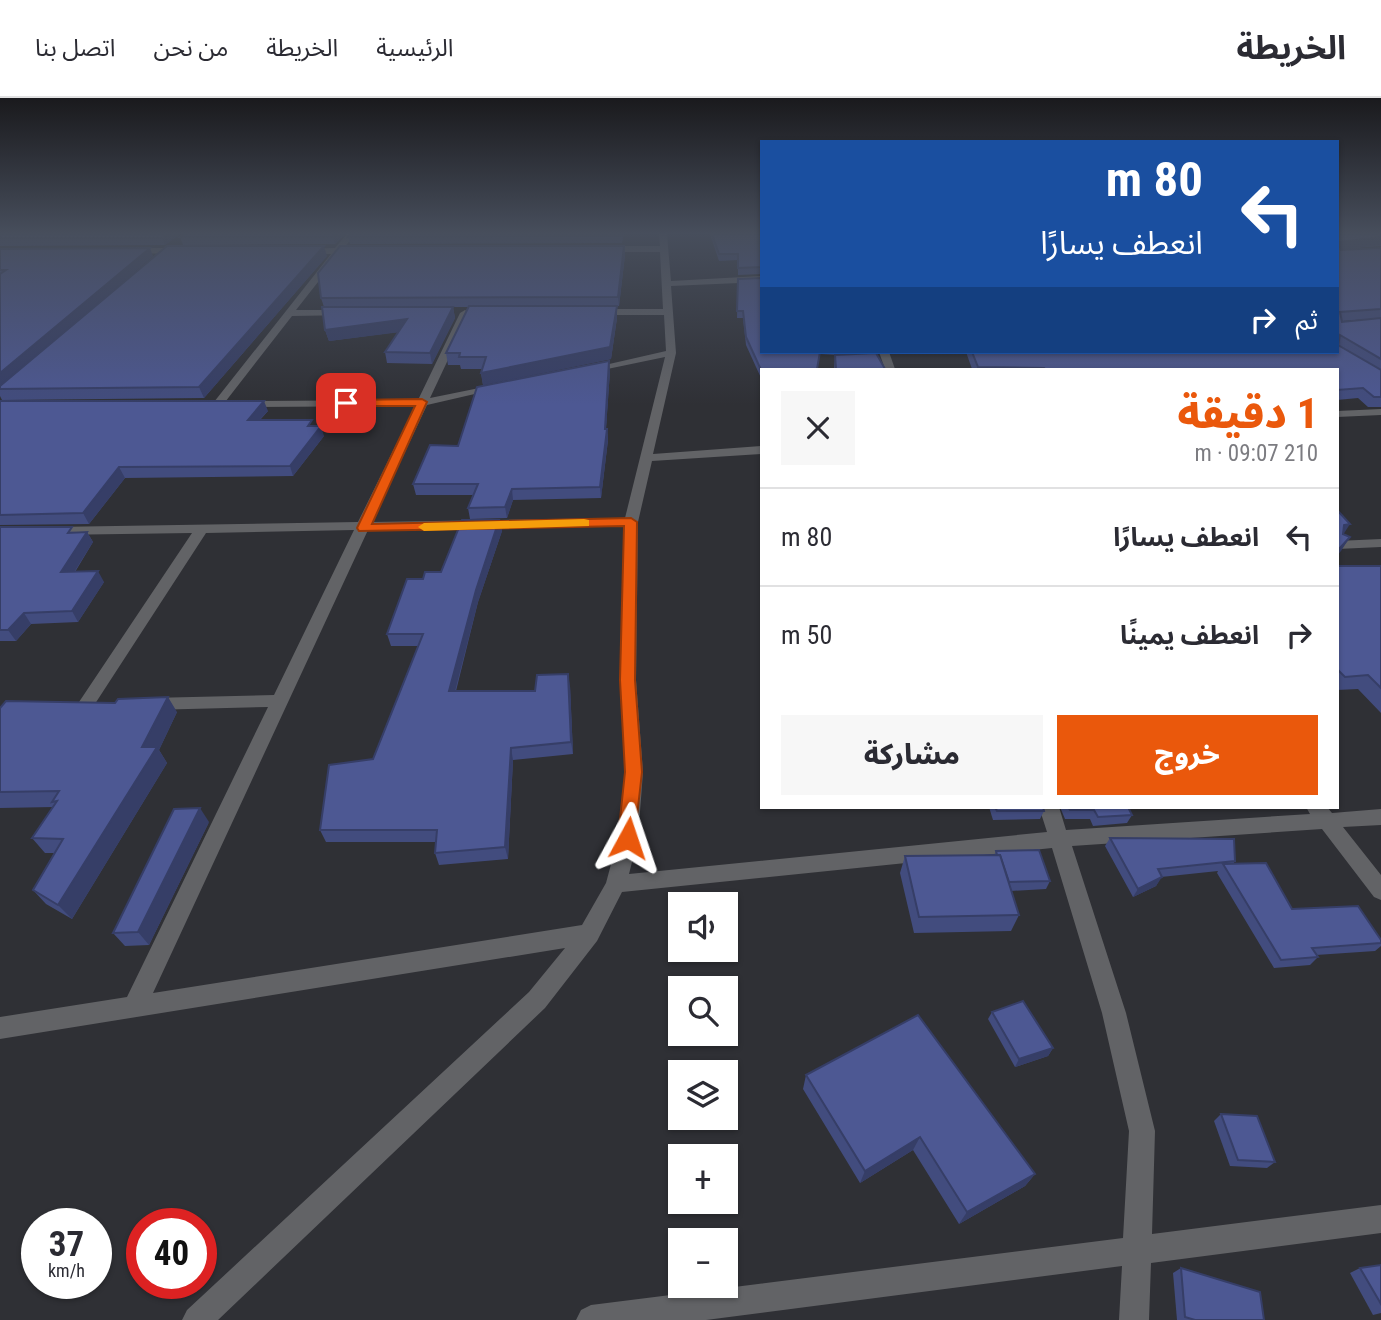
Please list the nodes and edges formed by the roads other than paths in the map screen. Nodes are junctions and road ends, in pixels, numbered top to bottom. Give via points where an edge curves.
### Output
1 (305, 291) edge
2 (666, 291) edge
3 (587, 312) edge
4 (669, 312) junction
5 (287, 313) junction
6 (355, 313) edge
7 (451, 313) edge
8 (465, 313) junction
9 (478, 313) edge
10 (671, 353) junction
11 (579, 371) edge
12 (513, 384) edge
13 (422, 402) junction
14 (218, 404) junction
15 (205, 405) edge
16 (1381, 412) edge
17 (1339, 414) edge
18 (760, 450) edge
19 (646, 458) junction
20 (631, 522) junction
21 (363, 528) junction
22 (201, 530) junction
23 (40, 531) edge
24 (1381, 544) edge
25 (1339, 545) edge
26 (280, 701) junction
27 (1050, 809) edge
28 (1322, 814) edge
29 (1381, 817) edge
30 (1061, 839) junction
31 (616, 884) junction
32 (1381, 891) edge
33 (589, 934) junction
34 (135, 1005) junction
35 (0, 1028) edge
36 (1381, 1219) edge
37 (1138, 1250) junction
38 (197, 1320) edge
39 (591, 1320) edge
40 (1134, 1320) edge

1 - 5 street
2 - 4 street
3 - 4 street
4 - 10 street
5 - 6 street
5 - 14 street
7 - 8 street
8 - 9 street
8 - 13 street
10 - 11 street
10 - 19 street
12 - 13 street
13 - 14 street
13 - 21 street
14 - 15 street
16 - 17 street
18 - 19 street
19 - 20 street
20 - 21 street
20 - 31 street via 628,680 634,772 628,838
21 - 22 street
21 - 26 street
22 - 23 street
22 - 26 street via 78,706
24 - 25 street
26 - 34 street
27 - 30 street
28 - 29 street
28 - 30 street
28 - 32 street
30 - 31 street
30 - 37 street via 1114,1013 1142,1131
31 - 33 street
33 - 34 street
33 - 38 street via 537,1000
34 - 35 street
36 - 37 street
37 - 39 street
37 - 40 street

